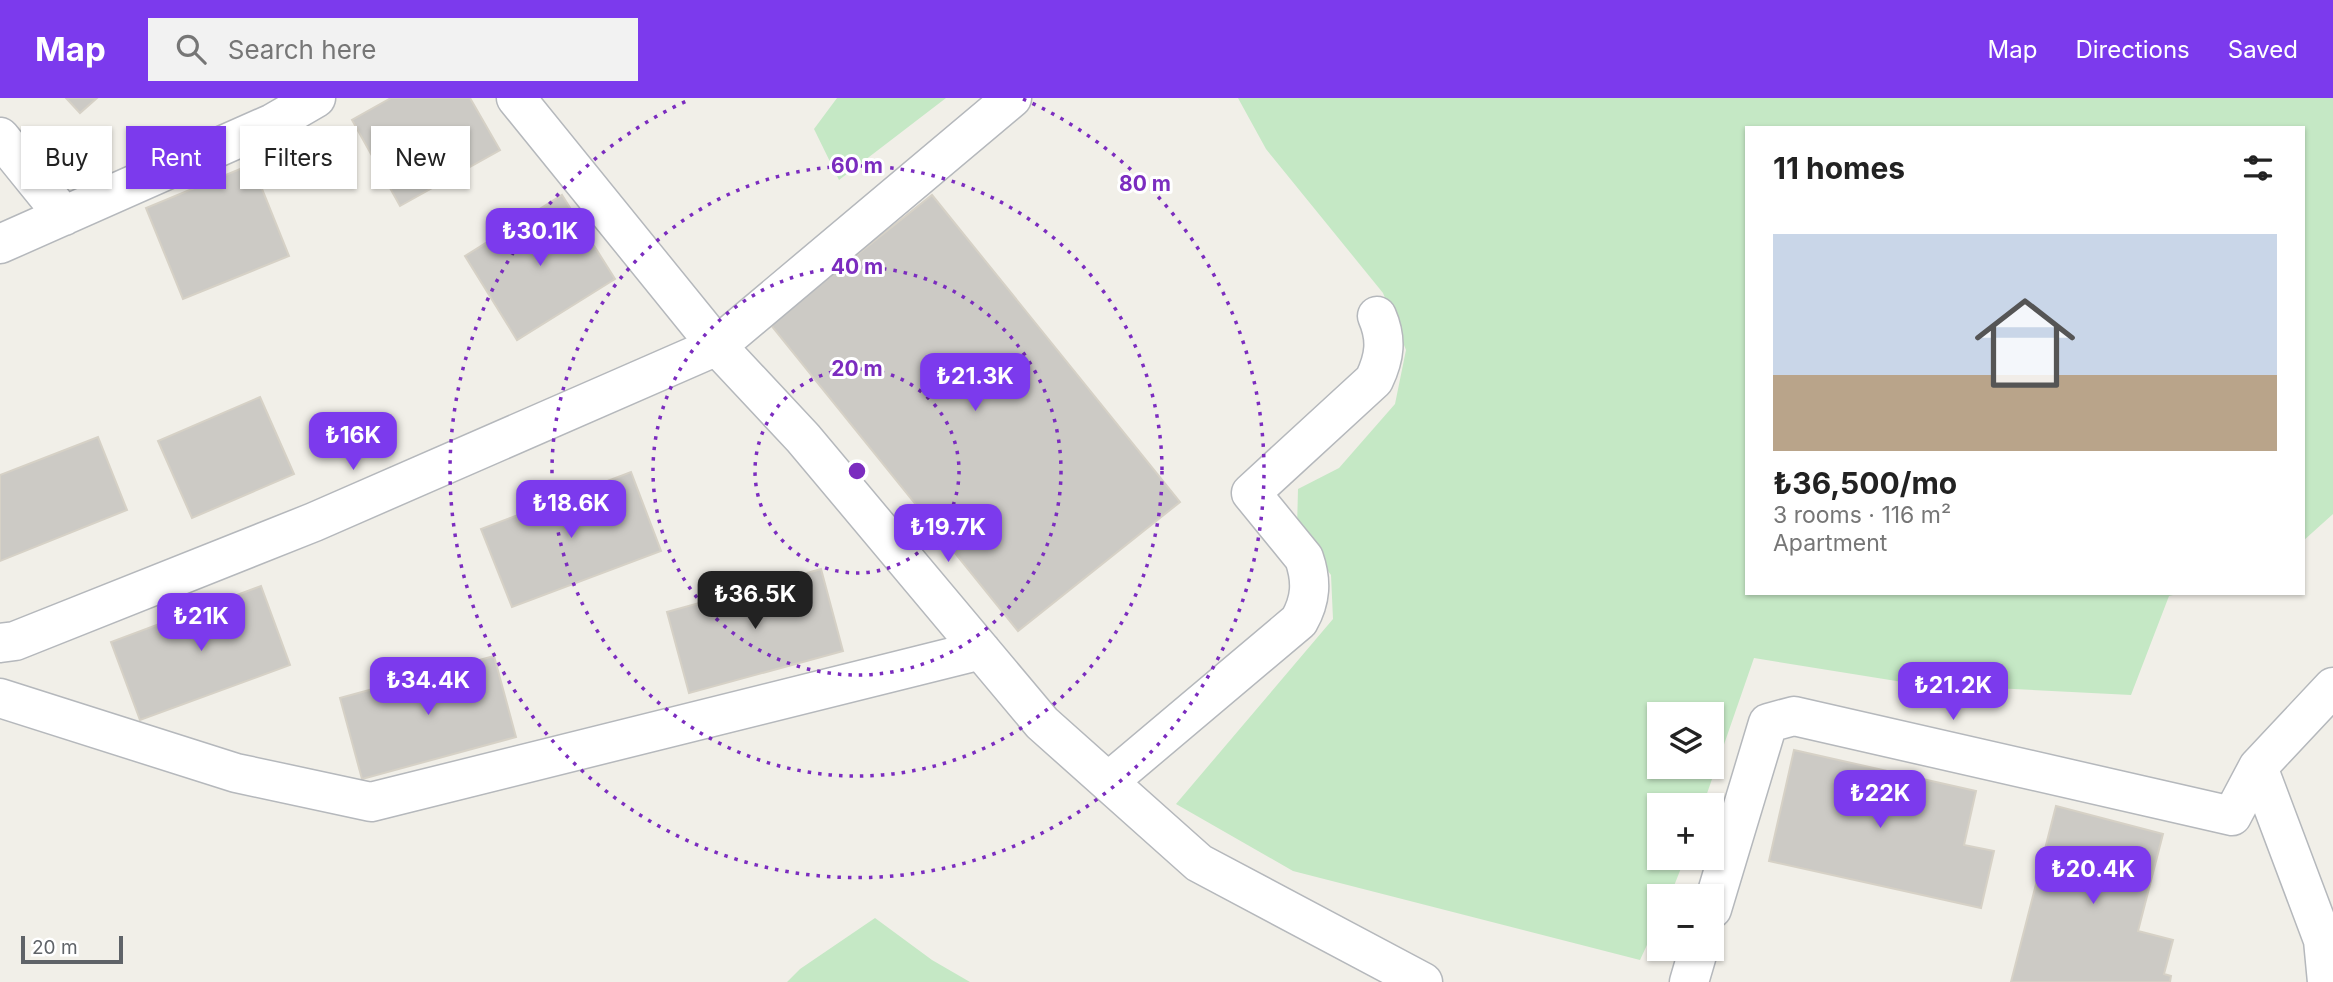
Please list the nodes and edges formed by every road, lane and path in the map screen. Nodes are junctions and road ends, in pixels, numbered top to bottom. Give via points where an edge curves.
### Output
1 (316, 98) edge
2 (516, 98) edge
3 (1012, 98) edge
4 (0, 137) edge
5 (64, 216) junction
6 (0, 244) edge
7 (1377, 316) dead end
8 (717, 346) junction
9 (0, 643) edge
10 (981, 650) junction
11 (2333, 687) edge
12 (0, 698) edge
13 (2258, 767) junction
14 (1108, 782) junction
15 (1720, 884) edge
16 (1695, 961) edge
17 (1423, 982) edge
18 (1689, 982) edge
19 (2327, 982) edge

1 - 5 street via 273,123
2 - 8 street
3 - 8 street
4 - 5 street
5 - 6 street
7 - 14 street via 1384,349 1374,380 1251,493 1304,558 1310,597 1299,621
8 - 9 street via 314,522 15,641
8 - 10 street via 803,438
10 - 12 street via 371,802 236,773
10 - 14 street via 1042,723
11 - 13 street
13 - 15 street via 2232,816 1794,716 1768,723
13 - 19 street via 2323,940
14 - 17 street via 1199,863
16 - 18 street

